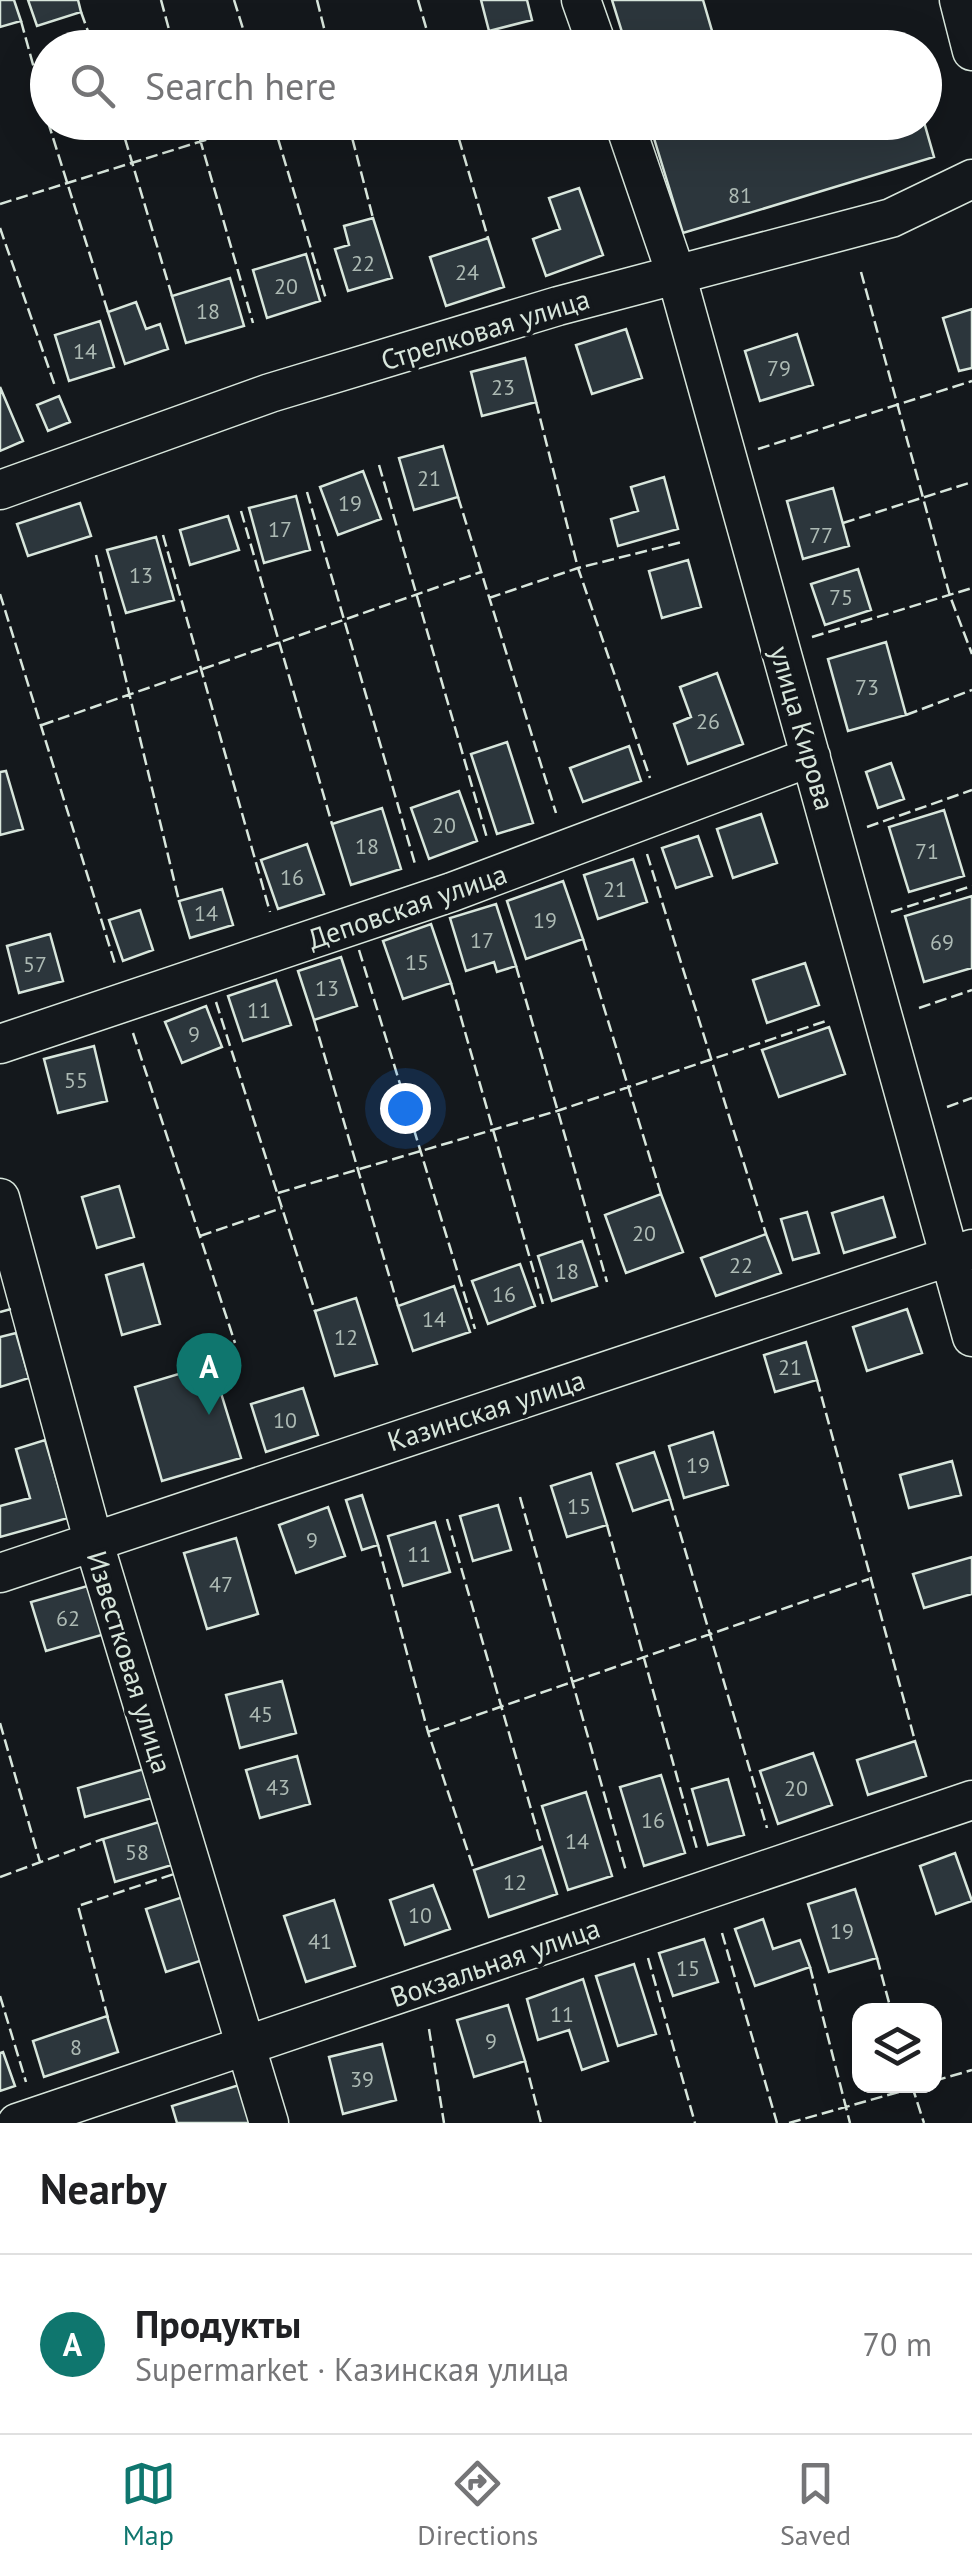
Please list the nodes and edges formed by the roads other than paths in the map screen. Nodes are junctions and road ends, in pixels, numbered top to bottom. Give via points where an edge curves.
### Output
1 (581, 0) edge
2 (959, 0) edge
3 (592, 30) edge
4 (972, 51) edge
5 (630, 140) edge
6 (972, 180) edge
7 (676, 274) junction
8 (0, 490) edge
9 (811, 757) junction
10 (0, 1044) edge
11 (0, 1198) edge
12 (961, 1252) edge
13 (972, 1337) edge
14 (94, 1540) junction
15 (0, 1572) edge
16 (972, 1800) edge
17 (247, 2046) junction
18 (17, 2123) edge
19 (269, 2123) edge

1 - 3 street
2 - 4 street
5 - 7 street, улица Кирова
6 - 7 street, Стрелковая улица via 891,218
7 - 8 street, Стрелковая улица via 270,394
7 - 9 street, улица Кирова
9 - 10 street, Деповская улица via 452,892
9 - 12 street, улица Кирова
11 - 14 street, Известковая улица
12 - 13 street, улица Кирова
12 - 14 street, Казинская улица
14 - 15 street, Казинская улица
14 - 17 street, Известковая улица
16 - 17 street, Вокзальная улица
17 - 18 street, Вокзальная улица
17 - 19 street, Известковая улица

